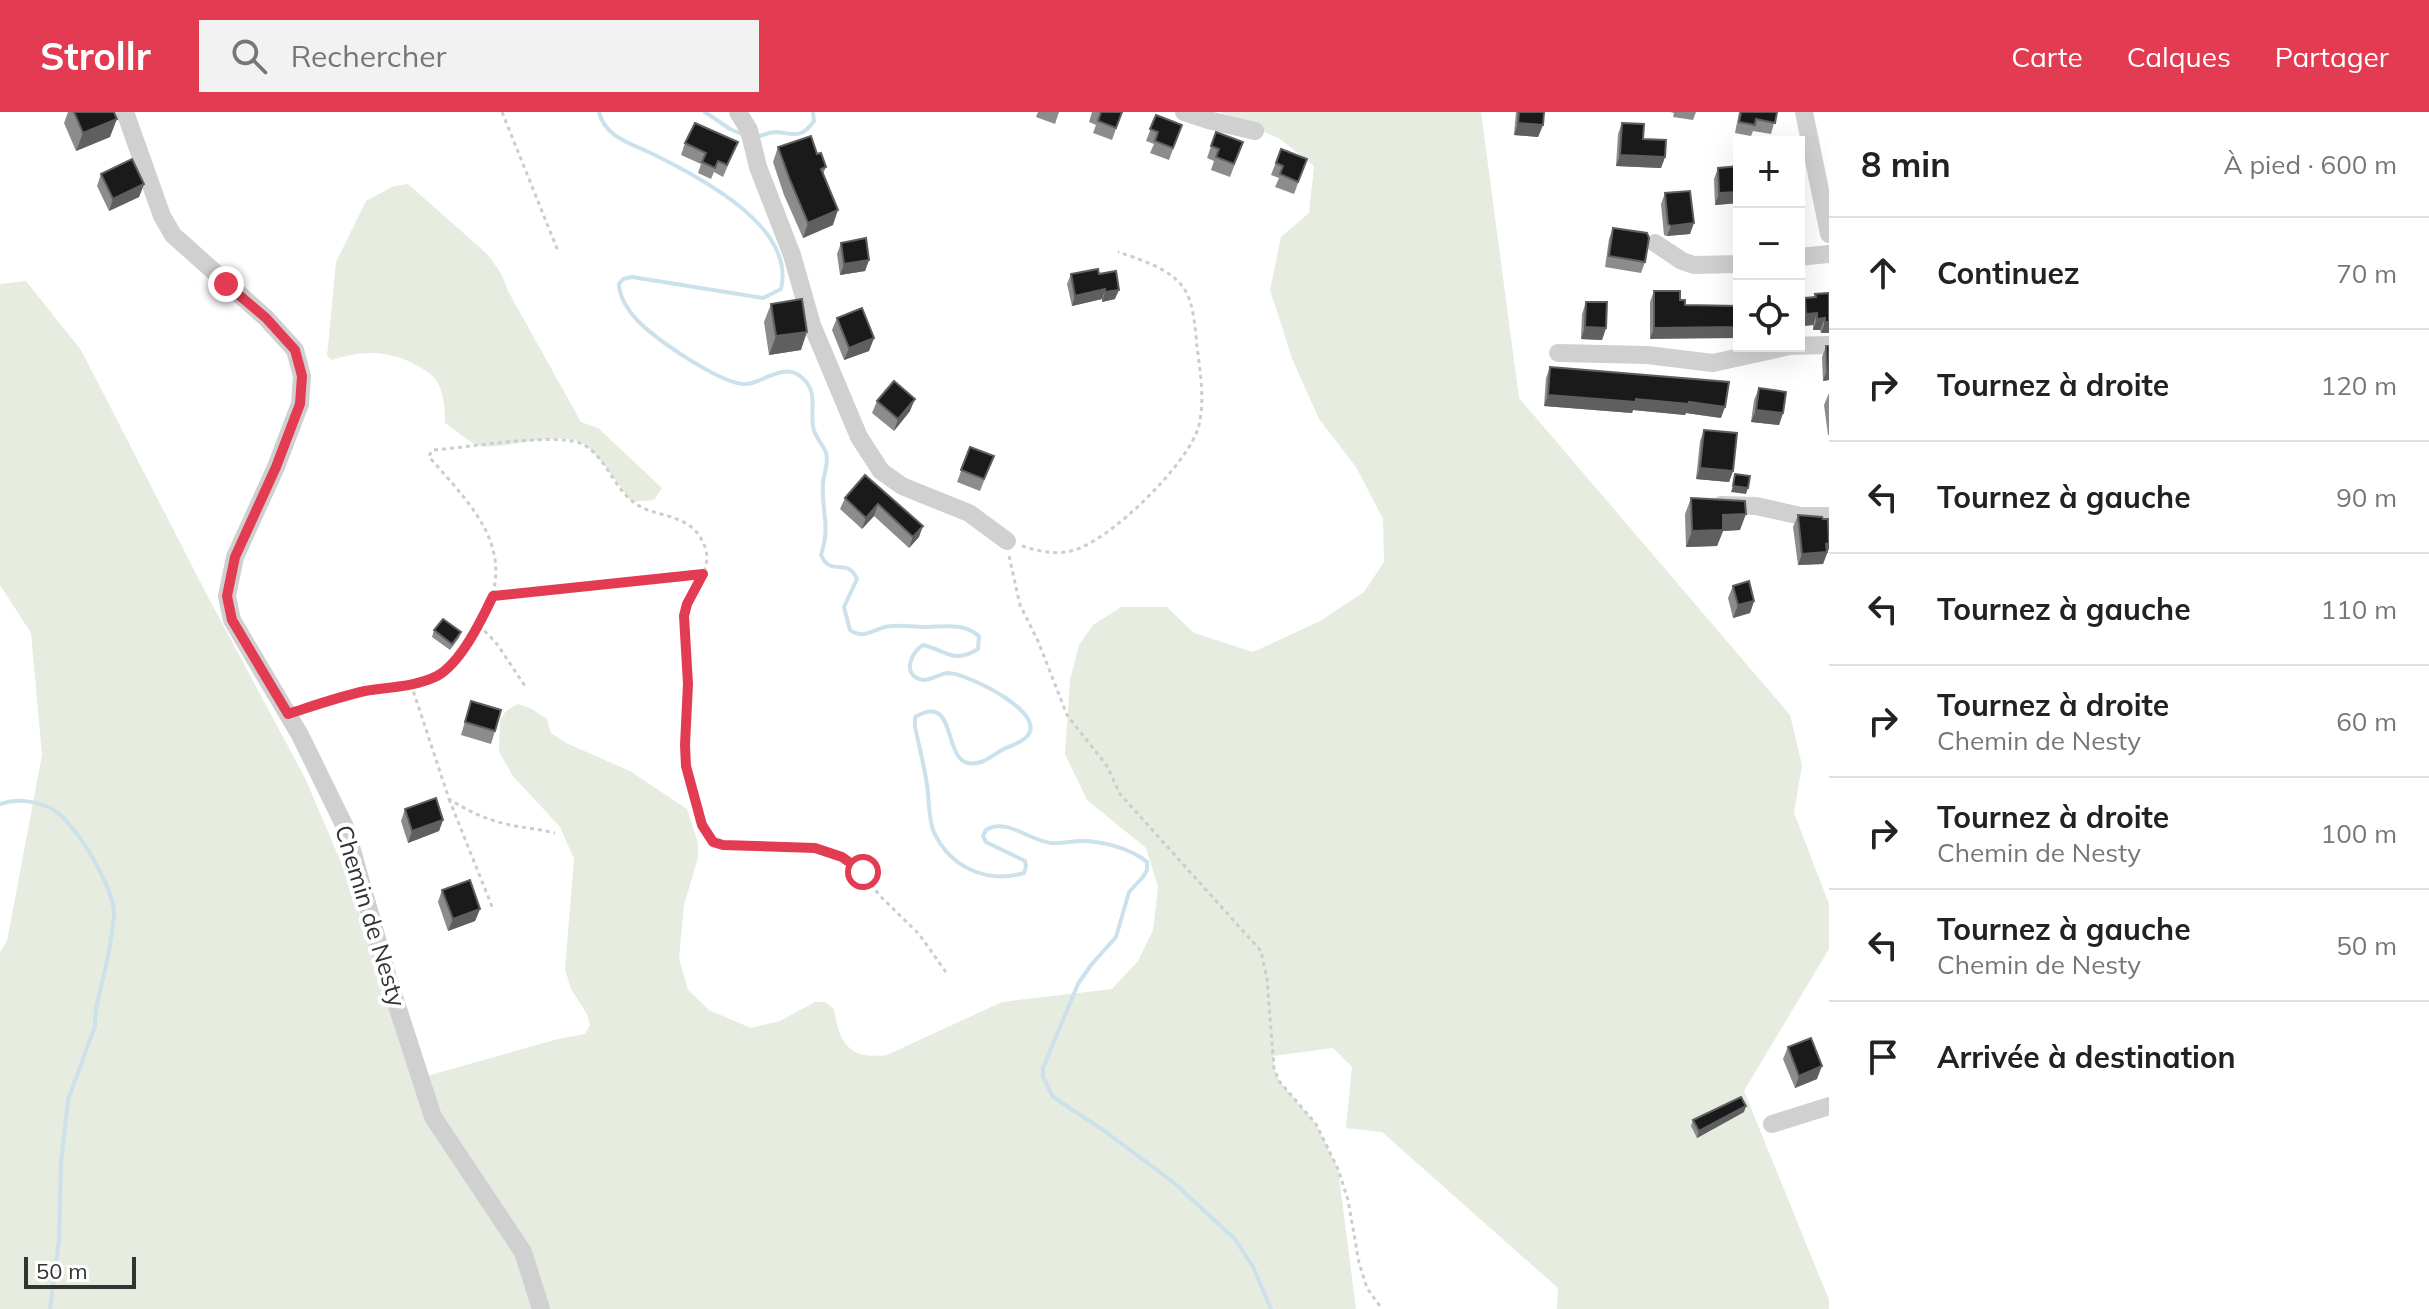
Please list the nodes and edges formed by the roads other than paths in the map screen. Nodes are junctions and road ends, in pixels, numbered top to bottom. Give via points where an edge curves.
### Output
1 (125, 112) edge
2 (738, 112) edge
3 (1184, 112) edge
4 (1804, 112) edge
5 (1255, 131) dead end
6 (1826, 210) edge
7 (1829, 234) edge
8 (1655, 243) dead end
9 (1829, 254) edge
10 (1805, 256) edge
11 (1733, 264) edge
12 (1829, 345) edge
13 (1558, 353) dead end
14 (1704, 504) edge
15 (1829, 516) edge
16 (1007, 541) road end
17 (1829, 1106) edge
18 (1772, 1124) dead end
19 (541, 1309) edge

1 - 19 street, Chemin de Nesty via 173,235 295,350 302,376 300,404 235,557 227,596 232,620 288,714 346,829 433,1117 523,1252
2 - 16 street via 749,130 812,325 859,437 881,471 902,486 969,513
3 - 5 street
4 - 6 street
6 - 7 street
8 - 11 street via 1694,265
9 - 10 street
12 - 13 street via 1790,346 1713,363
14 - 15 street
17 - 18 street

